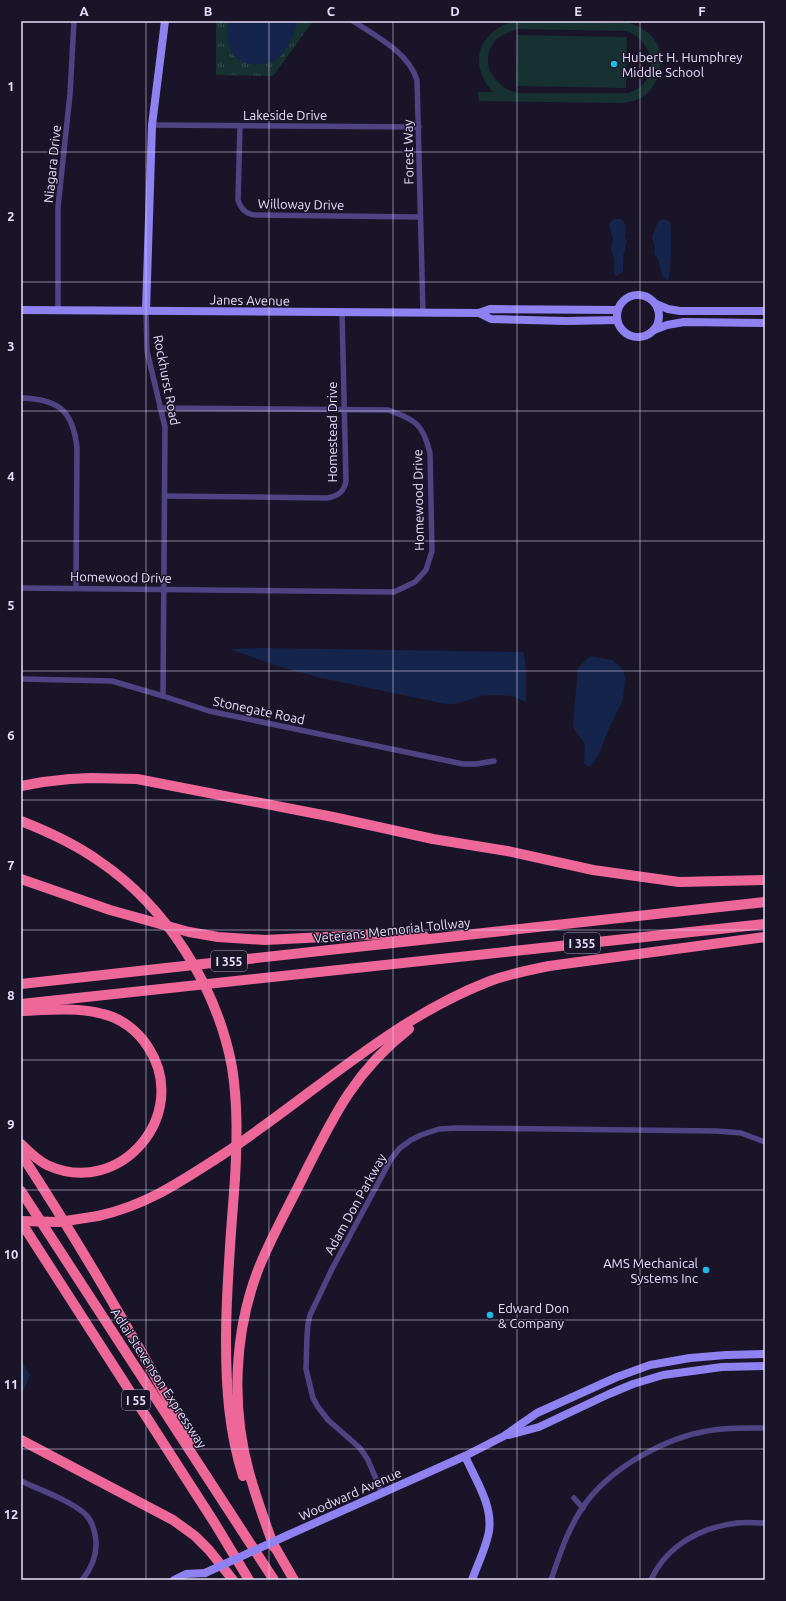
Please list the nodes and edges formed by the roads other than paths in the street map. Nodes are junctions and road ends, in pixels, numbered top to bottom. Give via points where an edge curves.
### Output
1 (74, 21) edge
2 (165, 21) edge
3 (354, 21) edge
4 (152, 125) junction
5 (240, 126) junction
6 (419, 127) junction
7 (420, 217) junction
8 (656, 304) junction
9 (21, 310) edge
10 (58, 310) junction
11 (617, 310) junction
12 (146, 311) junction
13 (765, 311) edge
14 (342, 312) junction
15 (423, 312) junction
16 (479, 313) junction
17 (616, 320) junction
18 (765, 323) edge
19 (653, 331) junction
20 (21, 398) edge
21 (160, 408) junction
22 (344, 410) junction
23 (165, 496) junction
24 (21, 588) edge
25 (76, 588) junction
26 (164, 589) junction
27 (21, 679) edge
28 (163, 696) junction
29 (494, 761) dead end
30 (21, 786) edge
31 (21, 821) edge
32 (21, 879) edge
33 (765, 880) edge
34 (765, 902) edge
35 (765, 924) edge
36 (765, 937) edge
37 (436, 938) junction
38 (21, 984) edge
39 (444, 1002) junction
40 (21, 1004) edge
41 (21, 1011) edge
42 (765, 1142) edge
43 (21, 1144) edge
44 (21, 1154) edge
45 (21, 1191) edge
46 (21, 1222) edge
47 (765, 1354) edge
48 (765, 1366) edge
49 (765, 1428) edge
50 (504, 1436) junction
51 (21, 1440) edge
52 (465, 1456) junction
53 (21, 1480) edge
54 (382, 1493) junction
55 (574, 1498) dead end
56 (583, 1508) junction
57 (232, 1515) junction
58 (765, 1523) edge
59 (274, 1547) junction
60 (205, 1573) junction
61 (82, 1580) edge
62 (174, 1580) edge
63 (196, 1580) edge
64 (233, 1580) edge
65 (249, 1580) edge
66 (274, 1580) edge
67 (294, 1580) edge
68 (472, 1580) edge
69 (551, 1580) edge
70 (651, 1580) edge

1 - 10 street, Niagara Drive via 70,94 58,207
2 - 4 street, Rockhurst Road
3 - 6 street, Forest Way via 403,56 413,68 418,87
4 - 5 street, Lakeside Drive
4 - 12 street, Rockhurst Road
5 - 6 street, Lakeside Drive
5 - 7 street, Willoway Drive via 238,196 241,208 249,214
6 - 7 street, Forest Way
7 - 15 street, Forest Way
8 - 11 street via 646,295 632,295 620,303
8 - 13 street via 680,311
8 - 19 street via 659,318
9 - 10 street, Janes Avenue
10 - 12 street, Janes Avenue
11 - 16 street, Janes Avenue via 490,308
11 - 17 street
12 - 14 street, Janes Avenue
12 - 21 street, Rockhurst Road via 148,351
14 - 15 street, Janes Avenue
14 - 22 street, Homestead Drive
15 - 16 street, Janes Avenue
16 - 17 street, Janes Avenue via 491,319
17 - 19 street via 619,327 632,336 639,337
18 - 19 street via 684,322 667,324
20 - 25 street via 47,401 58,406 67,414 75,430
21 - 22 street, Homewood Drive
21 - 23 street, Rockhurst Road via 165,427
22 - 23 street, Homestead Drive via 346,481 343,490 334,497
22 - 26 street, Homewood Drive via 388,410 409,417 420,427 427,439 430,454 432,551 426,570 415,582 394,592
23 - 26 street, Rockhurst Road
24 - 25 street, Homewood Drive
25 - 26 street, Homewood Drive
26 - 28 street, Rockhurst Road
27 - 28 street, Stonegate Road via 112,681
28 - 29 street, Stonegate Road via 209,711 463,764
30 - 33 highway via 91,778 137,780 593,870 678,882
31 - 59 highway, bridge via 73,844 121,877 170,929 194,966 216,1012 232,1068 237,1121 226,1290 226,1381 229,1412 242,1473 259,1518
32 - 37 highway via 110,910 189,932 218,937 265,940 406,933
34 - 37 highway, Veterans Memorial Tollway / I 355
35 - 40 highway, I 355
36 - 39 highway via 514,973
37 - 38 highway, Veterans Memorial Tollway / I 355
39 - 46 highway, bridge via 399,1028 181,1182 139,1204 98,1216 59,1222
39 - 59 highway via 384,1049 347,1094 264,1255 253,1283 240,1341 238,1412 248,1470
41 - 43 highway via 92,1012 123,1023 139,1035 151,1051 160,1074 162,1090 160,1107 147,1138 132,1154 117,1164 95,1171 61,1170 32,1155
42 - 54 street, Adam Don Parkway via 741,1133 717,1131 456,1128 430,1131 400,1148 385,1168 332,1269 310,1315 306,1336 306,1369 313,1398 328,1420 360,1448
44 - 57 highway via 152,1371
45 - 57 highway, Adlai Stevenson Expressway / I 55
46 - 65 highway, I 55
47 - 50 street, Woodward Avenue via 707,1356 650,1366 596,1386 537,1413
48 - 50 street, Woodward Avenue via 722,1367 663,1375 609,1394 539,1427
49 - 56 street via 706,1431 676,1439 636,1458 588,1500
50 - 52 street, Woodward Avenue
51 - 64 highway via 173,1520 195,1536
52 - 54 street, Woodward Avenue
52 - 68 street via 490,1517 489,1532
53 - 61 street via 77,1507 88,1516 95,1532 97,1550 93,1565
54 - 60 street, Woodward Avenue, bridge
55 - 56 street
56 - 69 street via 566,1540
57 - 66 highway, Adlai Stevenson Expressway / I 55
58 - 70 street via 738,1523 698,1533 679,1544 661,1563
59 - 67 highway
60 - 62 street, Woodward Avenue via 186,1574
60 - 63 street, Woodward Avenue

